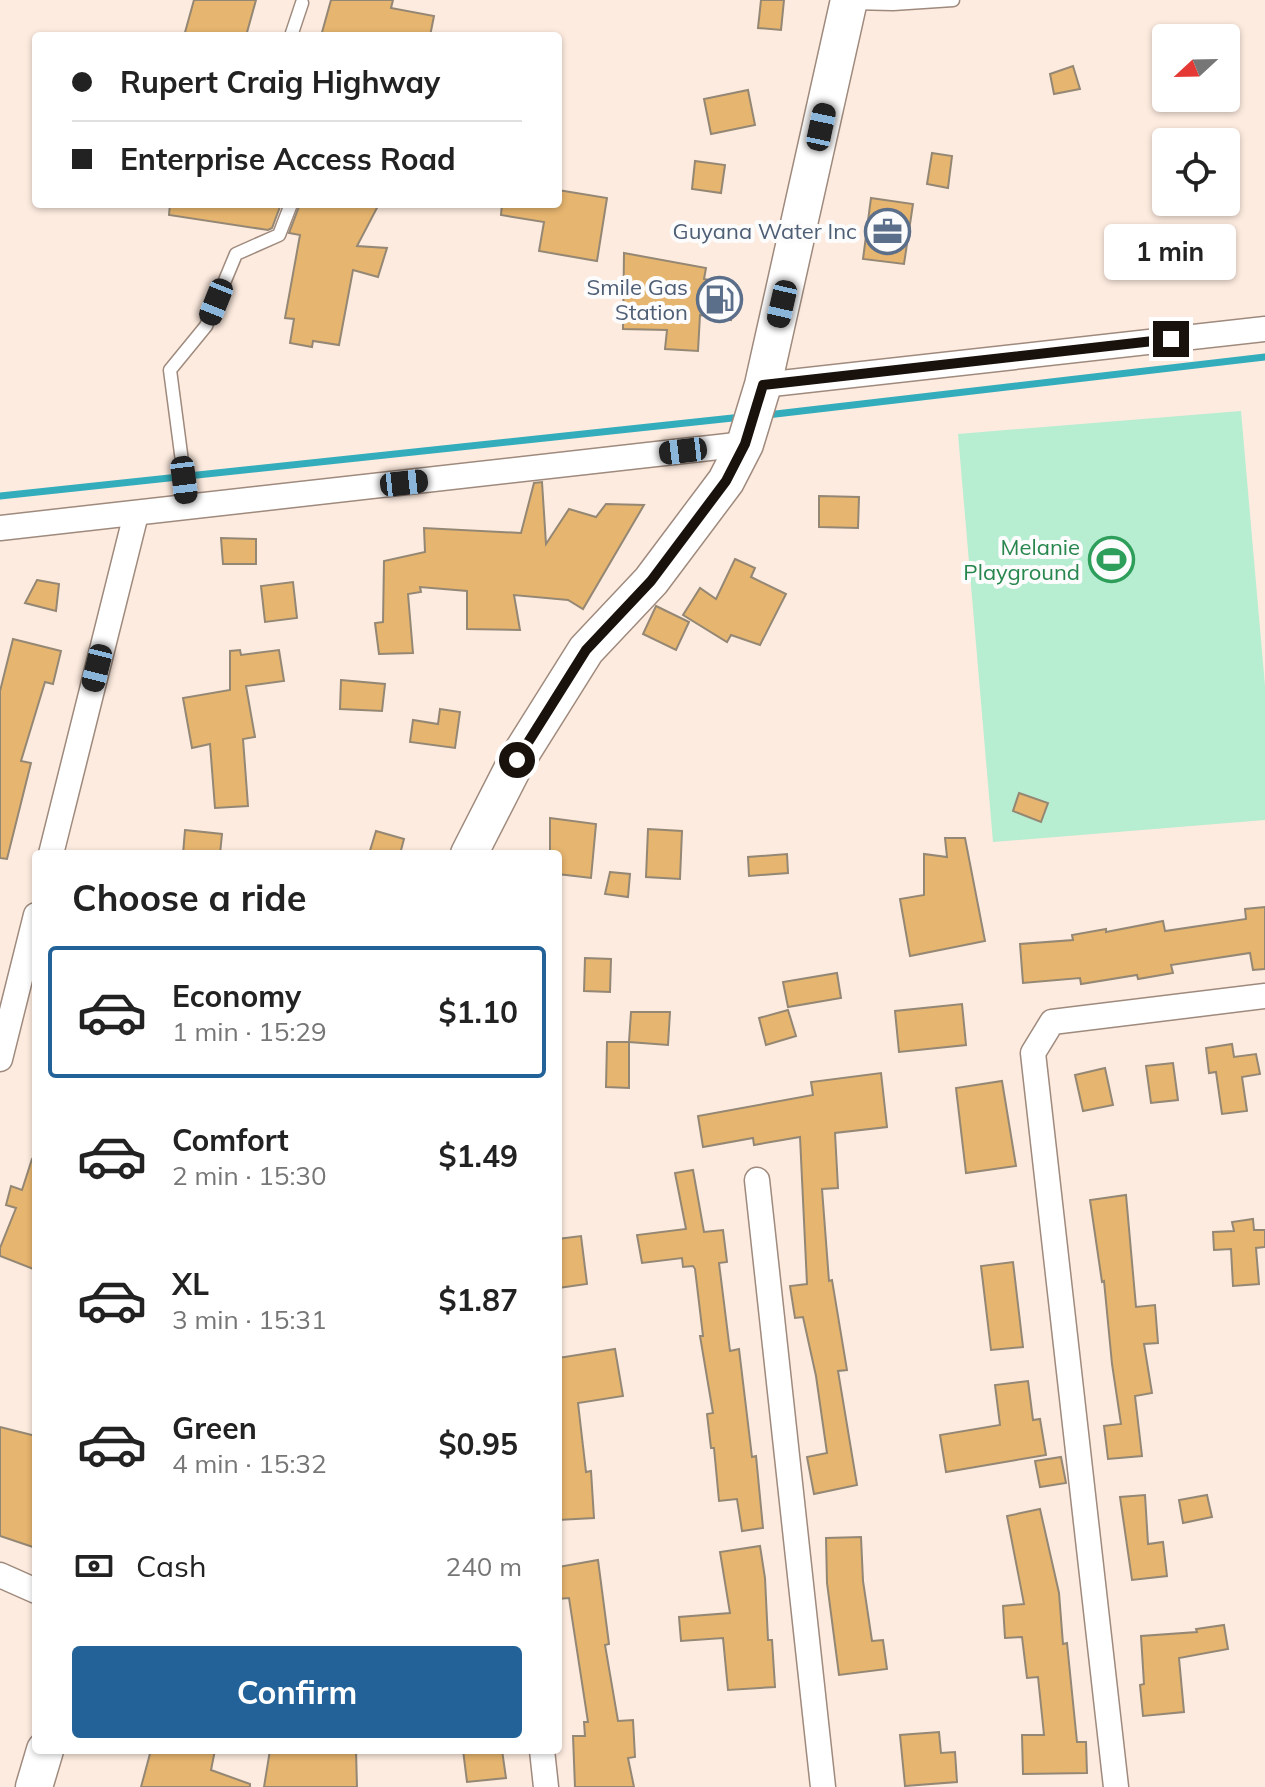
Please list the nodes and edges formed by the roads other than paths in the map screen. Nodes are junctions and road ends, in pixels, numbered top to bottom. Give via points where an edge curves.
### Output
1 (953, 0) edge
2 (849, 1) edge
3 (302, 3) dead end
4 (292, 32) edge
5 (289, 208) edge
6 (1265, 329) edge
7 (763, 385) junction
8 (745, 444) junction
9 (188, 507) junction
10 (136, 514) junction
11 (0, 528) edge
12 (52, 850) edge
13 (471, 850) edge
14 (32, 931) edge
15 (1265, 996) edge
16 (0, 1059) edge
17 (757, 1180) dead end
18 (0, 1575) edge
19 (32, 1589) edge
20 (44, 1754) edge
21 (542, 1754) edge
22 (34, 1787) edge
23 (546, 1787) edge
24 (823, 1787) edge
25 (1116, 1787) edge

1 - 2 lane
2 - 7 main road
3 - 4 lane
5 - 9 lane via 279,235 236,254 206,326 170,370
6 - 7 street
7 - 8 main road
8 - 9 street
8 - 13 main road via 726,481 651,581 586,650 517,760
9 - 10 street
10 - 11 street
10 - 12 street
14 - 16 street
15 - 25 street via 1052,1022 1033,1053
17 - 24 street
18 - 19 street
20 - 22 main road
21 - 23 street

